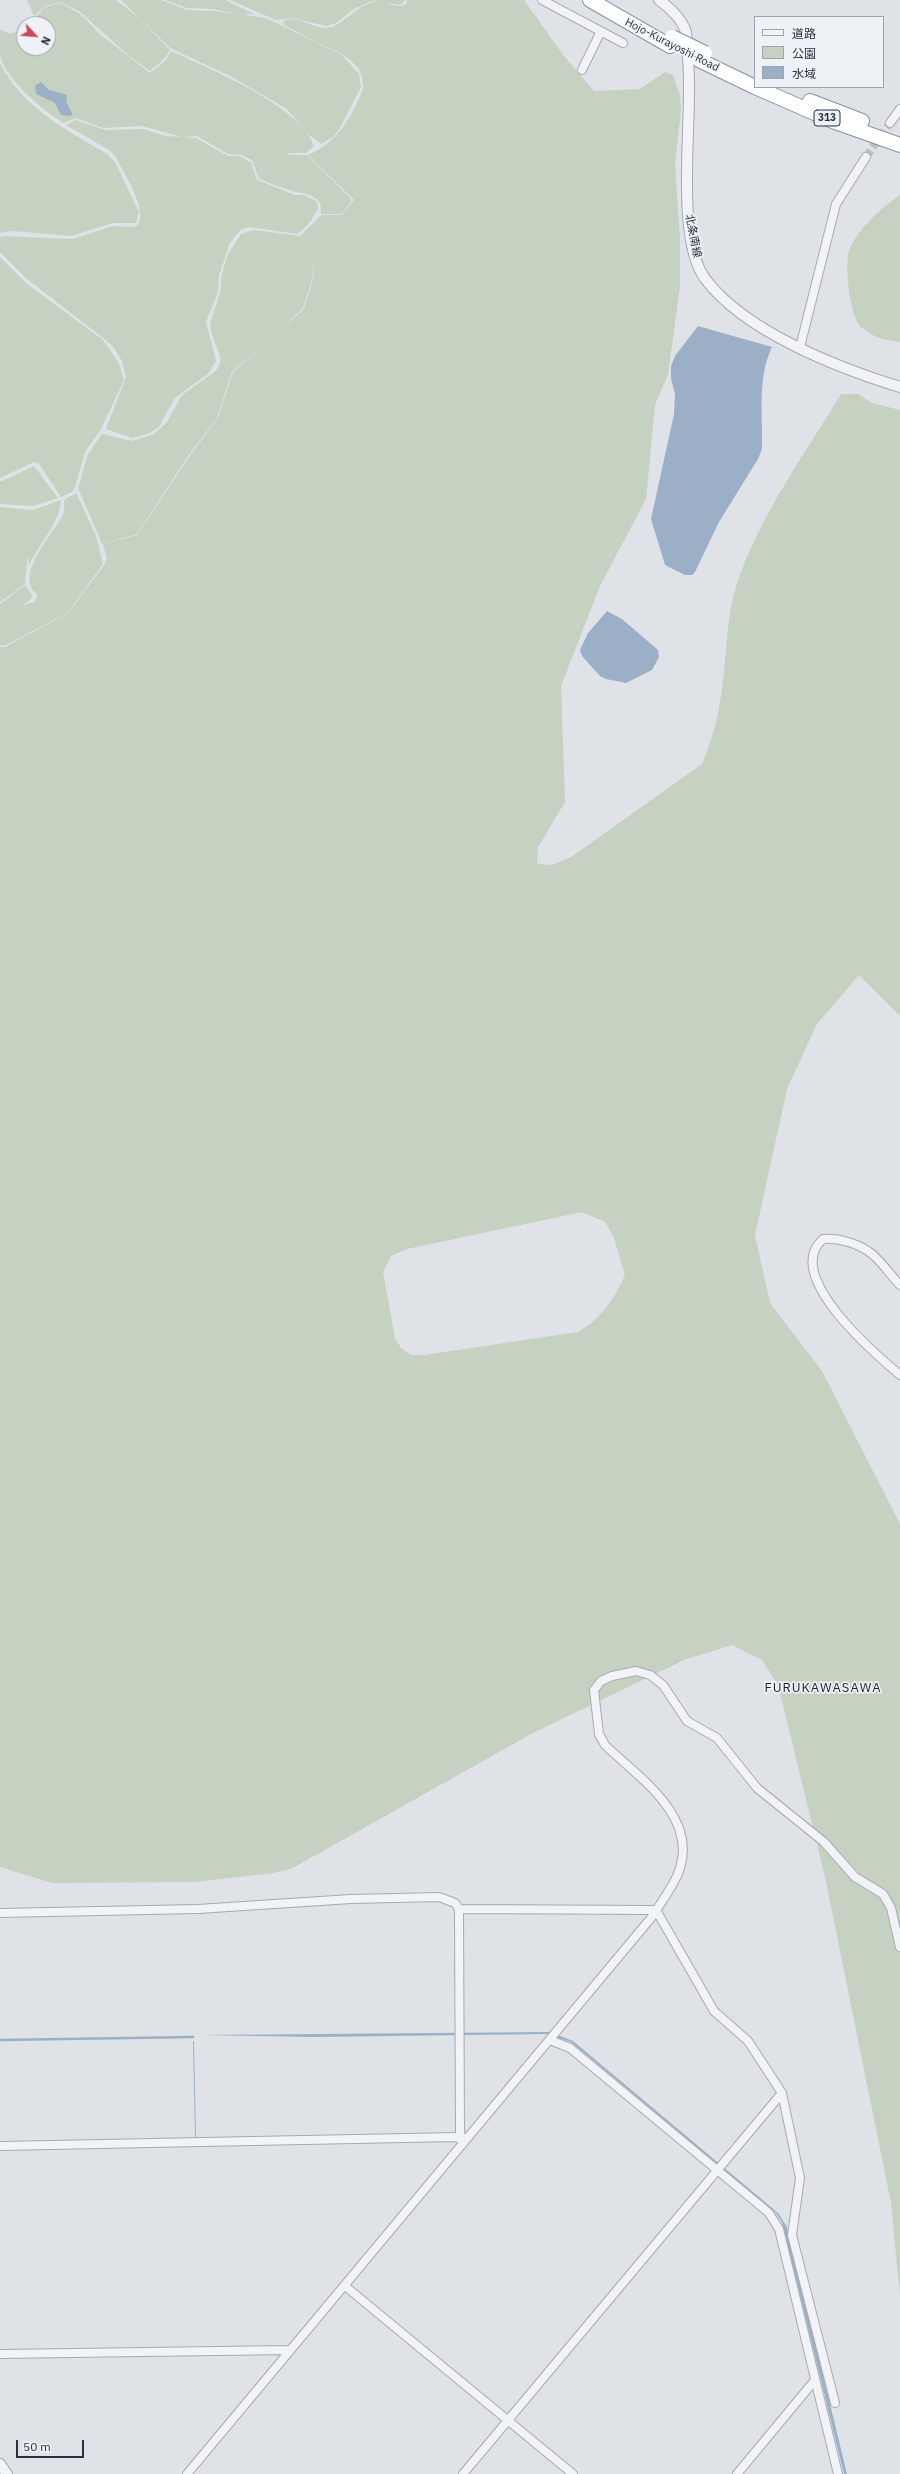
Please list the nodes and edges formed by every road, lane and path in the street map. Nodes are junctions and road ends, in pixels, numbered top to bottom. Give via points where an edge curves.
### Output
1 (542, 0) edge
2 (590, 0) edge
3 (606, 0) edge
4 (659, 0) edge
5 (601, 31) junction
6 (671, 41) junction
7 (623, 43) dead end
8 (702, 56) junction
9 (582, 70) dead end
10 (754, 77) edge
11 (754, 86) edge
12 (757, 88) edge
13 (780, 88) edge
14 (900, 109) edge
15 (890, 123) tunnel mouth
16 (900, 136) edge
17 (900, 145) edge
18 (866, 157) tunnel mouth
19 (800, 347) junction
20 (900, 387) edge
21 (900, 1285) edge
22 (900, 1375) edge
23 (459, 1909) junction
24 (656, 1910) junction
25 (0, 1913) edge
26 (900, 1946) edge
27 (550, 2040) junction
28 (782, 2094) junction
29 (465, 2141) junction
30 (0, 2146) edge
31 (717, 2170) junction
32 (345, 2286) junction
33 (290, 2350) junction
34 (0, 2354) edge
35 (815, 2380) junction
36 (835, 2403) dead end
37 (508, 2420) junction
38 (0, 2464) edge
39 (7, 2474) edge
40 (187, 2474) edge
41 (463, 2474) edge
42 (573, 2474) edge
43 (736, 2474) edge
44 (838, 2474) edge

1 - 5 street
2 - 6 highway, Hojo-Kurayoshi Road / 313
3 - 6 highway, Hojo-Kurayoshi Road / 313
4 - 19 street, 北条南線 via 679,17 685,30 691,84 689,219 694,252 705,279 723,299 746,318
5 - 7 street
5 - 9 street
6 - 8 highway, Hojo-Kurayoshi Road / 313
8 - 10 highway, Hojo-Kurayoshi Road / 313
8 - 11 highway, Hojo-Kurayoshi Road / 313
12 - 17 highway, Hojo-Kurayoshi Road / 313 via 835,122
13 - 16 highway, 313
14 - 15 street
18 - 19 street via 836,204
19 - 20 street, 北条南線
21 - 22 street via 873,1254 853,1244 833,1237 823,1239 813,1253 814,1270 825,1297 854,1334
23 - 24 street
23 - 25 street via 455,1903 439,1897 351,1899 198,1909
23 - 29 street via 460,2134
24 - 26 street via 680,1868 683,1839 662,1799 605,1745 599,1734 595,1713 594,1690 601,1681 636,1671 650,1676 663,1685 687,1721 717,1738 757,1788 824,1842 856,1877 883,1894 891,1908
24 - 27 street
24 - 28 street via 714,2011 748,2041
27 - 29 street
27 - 31 street via 570,2048
28 - 31 street
28 - 36 street via 800,2178 792,2234
29 - 30 street via 456,2137
29 - 32 street
31 - 35 street via 768,2213 779,2229
31 - 37 street
32 - 33 street
32 - 37 street
33 - 34 street
33 - 40 street
35 - 43 street
35 - 44 street
37 - 41 street
37 - 42 street
38 - 39 street

